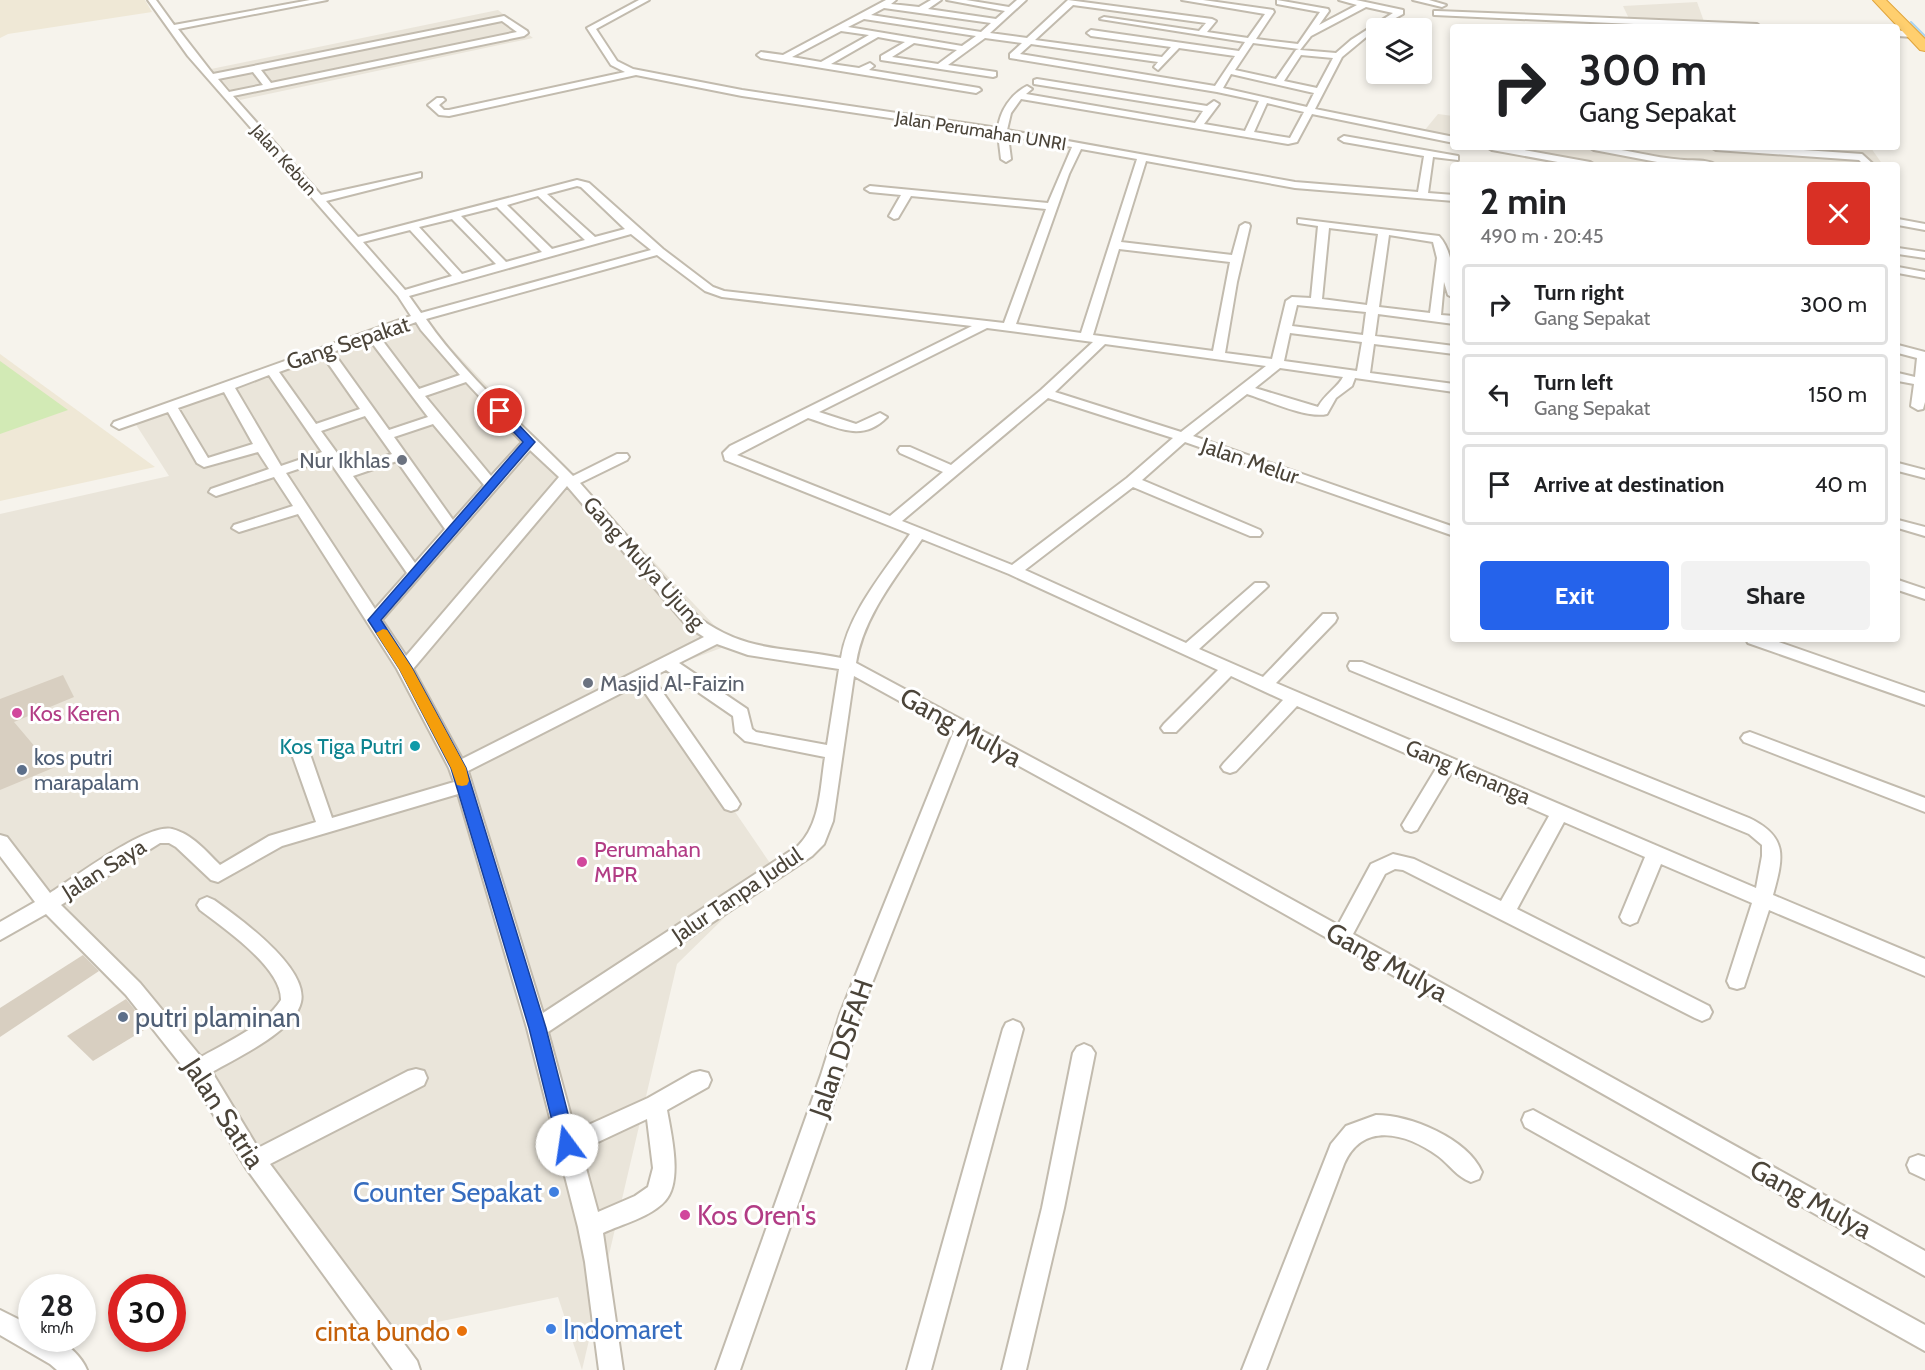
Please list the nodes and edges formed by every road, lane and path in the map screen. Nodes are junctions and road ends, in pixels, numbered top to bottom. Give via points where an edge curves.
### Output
1 (152, 0) edge
2 (323, 0) edge
3 (645, 0) edge
4 (892, 0) edge
5 (937, 0) edge
6 (951, 0) edge
7 (1022, 0) edge
8 (1186, 0) edge
9 (1343, 0) edge
10 (1416, 0) edge
11 (1879, 0) edge
12 (1072, 1) edge
13 (1276, 1) edge
14 (1365, 4) junction
15 (883, 5) junction
16 (1226, 6) junction
17 (1113, 8) junction
18 (920, 10) junction
19 (1011, 10) junction
20 (1325, 11) junction
21 (1270, 12) junction
22 (1346, 15) junction
23 (863, 16) junction
24 (1104, 20) junction
25 (1212, 21) junction
26 (999, 22) junction
27 (1704, 24) edge
28 (470, 25) junction
29 (172, 28) junction
30 (840, 28) junction
31 (434, 32) junction
32 (1091, 33) junction
33 (1900, 33) edge
34 (1201, 34) junction
35 (1308, 34) junction
36 (1912, 34) junction
37 (876, 35) junction
38 (983, 35) junction
39 (399, 39) junction
40 (489, 40) junction
41 (912, 41) junction
42 (1029, 41) junction
43 (1250, 42) junction
44 (1177, 45) junction
45 (1924, 45) edge
46 (364, 46) junction
47 (452, 48) junction
48 (1077, 48) junction
49 (963, 49) junction
50 (1300, 50) junction
51 (328, 54) junction
52 (1239, 54) junction
53 (416, 55) junction
54 (761, 55) dead end
55 (1338, 56) junction
56 (783, 58) junction
57 (884, 58) junction
58 (1164, 60) junction
59 (292, 61) junction
60 (1056, 62) junction
61 (380, 63) junction
62 (822, 65) junction
63 (1003, 65) junction
64 (940, 67) junction
65 (255, 69) junction
66 (343, 70) junction
67 (860, 71) junction
68 (1228, 71) junction
69 (637, 72) junction
70 (212, 77) junction
71 (306, 77) junction
72 (1150, 77) junction
73 (1037, 82) junction
74 (1279, 82) junction
75 (269, 86) junction
76 (976, 90) junction
77 (1221, 90) junction
78 (1321, 92) junction
79 (227, 94) junction
80 (1019, 96) junction
81 (967, 97) dead end
82 (440, 100) dead end
83 (1264, 100) junction
84 (1209, 109) junction
85 (1310, 111) junction
86 (1355, 121) junction
87 (1198, 126) junction
88 (1002, 132) junction
89 (1248, 134) junction
90 (1450, 139) edge
91 (1077, 146) junction
92 (1508, 150) edge
93 (1609, 150) edge
94 (1760, 150) edge
95 (1429, 154) junction
96 (1534, 155) junction
97 (1454, 158) dead end
98 (1006, 159) dead end
99 (1142, 159) junction
100 (1530, 162) edge
101 (1573, 162) edge
102 (1668, 162) edge
103 (1866, 162) edge
104 (417, 175) dead end
105 (870, 189) dead end
106 (907, 193) junction
107 (540, 194) junction
108 (1423, 196) junction
109 (1450, 198) edge
110 (319, 199) junction
111 (500, 204) junction
112 (1052, 206) junction
113 (454, 216) junction
114 (894, 216) dead end
115 (1302, 221) dead end
116 (1900, 222) edge
117 (1324, 224) junction
118 (412, 226) junction
119 (1245, 226) dead end
120 (1925, 227) edge
121 (633, 230) junction
122 (1384, 231) junction
123 (355, 241) junction
124 (593, 241) junction
125 (1116, 244) junction
126 (1900, 250) edge
127 (659, 251) junction
128 (550, 253) junction
129 (1925, 255) edge
130 (1441, 256) junction
131 (1236, 259) junction
132 (504, 266) junction
133 (539, 270) junction
134 (1900, 270) edge
135 (1925, 275) edge
136 (460, 278) junction
137 (1450, 284) edge
138 (402, 294) junction
139 (1316, 302) junction
140 (1373, 310) junction
141 (417, 318) junction
142 (1435, 318) junction
143 (1450, 320) edge
144 (984, 324) junction
145 (1010, 327) junction
146 (1286, 329) junction
147 (371, 334) junction
148 (1086, 337) junction
149 (1103, 339) junction
150 (1369, 339) junction
151 (325, 350) junction
152 (1450, 350) edge
153 (1900, 350) edge
154 (1218, 356) junction
155 (1924, 356) edge
156 (1277, 364) junction
157 (271, 369) junction
158 (1357, 374) junction
159 (468, 377) junction
160 (1900, 378) edge
161 (1922, 383) edge
162 (227, 385) junction
163 (1450, 387) edge
164 (1246, 388) junction
165 (1046, 393) junction
166 (417, 394) junction
167 (170, 405) junction
168 (1918, 406) dead end
169 (367, 411) junction
170 (807, 413) junction
171 (880, 417) dead end
172 (436, 419) junction
173 (119, 426) dead end
174 (314, 429) junction
175 (384, 436) junction
176 (1183, 437) junction
177 (529, 442) junction
178 (261, 446) junction
179 (905, 450) dead end
180 (332, 453) junction
181 (399, 456) junction
182 (622, 457) dead end
183 (1900, 468) edge
184 (278, 471) junction
185 (952, 471) junction
186 (347, 473) junction
187 (1925, 474) edge
188 (569, 479) junction
189 (1132, 481) junction
190 (492, 486) junction
191 (216, 492) dead end
192 (301, 508) junction
193 (891, 522) junction
194 (1900, 525) edge
195 (239, 528) dead end
196 (452, 529) junction
197 (1450, 531) edge
198 (919, 532) junction
199 (1925, 532) edge
200 (1255, 533) dead end
201 (1014, 572) junction
202 (415, 573) junction
203 (1260, 586) dead end
204 (1900, 586) edge
205 (1925, 594) edge
206 (1329, 618) dead end
207 (374, 620) junction
208 (714, 639) junction
209 (1763, 642) edge
210 (1188, 650) junction
211 (666, 662) junction
212 (846, 664) junction
213 (1356, 666) dead end
214 (405, 668) junction
215 (1229, 668) junction
216 (641, 674) junction
217 (1266, 684) junction
218 (1295, 698) junction
219 (1925, 699) edge
220 (1170, 728) dead end
221 (963, 729) junction
222 (1750, 738) dead end
223 (833, 752) junction
224 (302, 757) dead end
225 (1448, 763) junction
226 (1230, 766) dead end
227 (461, 777) junction
228 (731, 804) dead end
229 (1925, 805) edge
230 (1560, 813) junction
231 (1411, 825) dead end
232 (326, 826) junction
233 (0, 842) edge
234 (1656, 854) junction
235 (1762, 900) junction
236 (48, 904) junction
237 (207, 905) dead end
238 (1505, 912) junction
239 (1630, 917) dead end
240 (0, 932) edge
241 (1342, 936) junction
242 (1925, 968) edge
243 (1737, 981) dead end
244 (1702, 1012) dead end
245 (537, 1028) junction
246 (1013, 1029) dead end
247 (1084, 1053) dead end
248 (198, 1069) junction
249 (416, 1078) dead end
250 (699, 1080) dead end
251 (656, 1105) junction
252 (1533, 1120) dead end
253 (567, 1145) junction
254 (254, 1161) junction
255 (1470, 1172) dead end
256 (590, 1227) junction
257 (1925, 1264) edge
258 (0, 1322) edge
259 (1925, 1339) edge
260 (75, 1370) edge
261 (408, 1370) edge
262 (611, 1370) edge
263 (728, 1370) edge
264 (919, 1370) edge
265 (1014, 1370) edge
266 (1254, 1370) edge

1 - 29 street, Jalan Kebun
2 - 29 street
3 - 69 street, Jalan Perumahan UNRI via 591,28 614,63
4 - 15 street
5 - 18 street
6 - 19 street
7 - 19 street
8 - 16 street
9 - 14 street
10 - 27 street via 1439,9
11 - 36 highway
12 - 17 street
12 - 42 street
13 - 20 street
13 - 21 street
14 - 22 street
14 - 55 street via 1400,12
15 - 18 street
15 - 23 street
16 - 21 street
16 - 25 street
17 - 24 street
17 - 25 street
18 - 26 street
19 - 26 street
20 - 22 street
20 - 35 street
21 - 43 street
22 - 35 street
23 - 30 street
23 - 38 street
24 - 32 street
24 - 34 street
25 - 34 street
26 - 38 street
28 - 31 street
28 - 40 street
28 - 40 street via 505,18 524,33
29 - 70 street, Jalan Kebun
30 - 37 street
30 - 56 street
31 - 39 street
31 - 47 street
32 - 44 street
32 - 48 street
33 - 36 street
34 - 43 street
35 - 50 street
36 - 45 highway
37 - 41 street
37 - 62 street
38 - 42 street
38 - 49 street
39 - 46 street
39 - 53 street
40 - 47 street
41 - 49 street
41 - 57 street
42 - 48 street
42 - 63 street
43 - 50 street
43 - 52 street
44 - 52 street
44 - 58 street
46 - 51 street
46 - 61 street
47 - 53 street
48 - 58 street
49 - 64 street
50 - 55 street
50 - 74 street
51 - 59 street
51 - 66 street
52 - 68 street
53 - 61 street
54 - 56 street
55 - 78 street
56 - 62 street
57 - 64 street
57 - 67 street
58 - 72 street
59 - 65 street
59 - 71 street
60 - 63 street
60 - 72 street
60 - 73 street
61 - 66 street
62 - 67 street
63 - 64 street
63 - 76 street
65 - 70 street
65 - 75 street
66 - 71 street
67 - 76 street
68 - 74 street
68 - 77 street
69 - 82 street via 449,113 433,104
69 - 88 street, Jalan Perumahan UNRI via 751,95
70 - 79 street, Jalan Kebun
71 - 75 street
72 - 77 street
73 - 80 street
73 - 84 street
74 - 78 street
75 - 79 street
76 - 81 street
77 - 83 street
77 - 84 street
78 - 85 street
79 - 110 street, Jalan Kebun
80 - 87 street
80 - 88 street via 1007,109
83 - 85 street
83 - 89 street
84 - 87 street
85 - 86 street
85 - 89 street via 1292,141
86 - 90 street
86 - 95 street via 1342,142
87 - 89 street
88 - 91 street, Jalan Perumahan UNRI
88 - 98 street
91 - 99 street, Jalan Perumahan UNRI
91 - 112 street
92 - 96 street
93 - 102 street
94 - 103 street via 1862,157
95 - 97 street
95 - 108 street
96 - 100 street
96 - 101 street
99 - 108 street, Jalan Perumahan UNRI via 1295,185
99 - 125 street
104 - 110 street
105 - 106 street
106 - 112 street
106 - 114 street
107 - 111 street
107 - 121 street via 582,184
107 - 124 street
108 - 109 street, Jalan Perumahan UNRI
110 - 123 street, Jalan Kebun
111 - 113 street
111 - 128 street
112 - 145 street
113 - 118 street
113 - 132 street
115 - 117 street
116 - 120 street
117 - 122 street
117 - 139 street
118 - 123 street
118 - 136 street
119 - 131 street
121 - 124 street
121 - 127 street
122 - 130 street via 1435,238
122 - 140 street
123 - 138 street, Jalan Kebun
124 - 128 street
125 - 131 street
125 - 148 street
126 - 129 street
127 - 133 street
127 - 144 street via 710,290 722,294
128 - 133 street
130 - 137 street
130 - 142 street
131 - 154 street
132 - 133 street
132 - 136 street
133 - 141 street
134 - 135 street
136 - 138 street
138 - 141 street, Jalan Kebun
139 - 140 street
139 - 146 street via 1291,302
140 - 142 street
140 - 150 street
141 - 147 street, Gang Sepakat
141 - 159 street, Gang Sepakat
142 - 143 street
144 - 145 street
144 - 170 street
145 - 148 street
146 - 150 street
146 - 156 street
147 - 151 street, Gang Sepakat
147 - 166 street
148 - 149 street
149 - 154 street
149 - 165 street
150 - 152 street
150 - 158 street
151 - 157 street, Gang Sepakat
151 - 169 street
153 - 155 street
154 - 156 street
155 - 161 street
156 - 158 street
156 - 164 street
157 - 162 street, Gang Sepakat
157 - 174 street
158 - 163 street
158 - 164 street via 1331,396 1322,411
159 - 166 street
159 - 177 street, Gang Sepakat
160 - 161 street
161 - 168 street
162 - 167 street, Gang Sepakat
162 - 178 street
164 - 176 street
165 - 176 street, Jalan Melur
165 - 185 street
166 - 172 street
167 - 173 street, Gang Sepakat
167 - 178 street via 204,463
169 - 174 street
169 - 175 street
170 - 171 street via 857,429
170 - 193 street, Gang Kenanga via 735,449 730,457
172 - 175 street
172 - 190 street
174 - 180 street
175 - 181 street
176 - 189 street
176 - 197 street, Jalan Melur
177 - 188 street, Gang Mulya Ujung
177 - 190 street
178 - 184 street
179 - 185 street
180 - 184 street
180 - 186 street
181 - 186 street
181 - 196 street
182 - 188 street
183 - 187 street
184 - 191 street
184 - 192 street
185 - 193 street
186 - 202 street
188 - 208 street, Gang Mulya Ujung via 693,622
188 - 214 street
189 - 200 street
189 - 201 street
190 - 196 street
192 - 195 street
192 - 207 street
193 - 198 street, Gang Kenanga
194 - 199 street
196 - 202 street
198 - 201 street, Gang Kenanga
198 - 212 street, Jalur Tanpa Judul via 863,617
201 - 210 street, Gang Kenanga
202 - 207 street
203 - 210 street
204 - 205 street
206 - 217 street
207 - 214 street
208 - 211 street
208 - 212 street, Gang Mulya Ujung via 753,652
209 - 219 street
210 - 215 street, Gang Kenanga
211 - 216 street
211 - 223 street via 741,713 744,732 751,737
212 - 221 street, Gang Mulya
212 - 223 street, Jalur Tanpa Judul
213 - 235 street via 1763,833 1772,855
214 - 227 street
215 - 217 street, Gang Kenanga
215 - 220 street
216 - 227 street
216 - 228 street
217 - 218 street, Gang Kenanga
218 - 225 street, Gang Kenanga
218 - 226 street
221 - 241 street, Gang Mulya
221 - 263 street, Jalan DSFAH via 850,1014
222 - 229 street
223 - 245 street, Jalur Tanpa Judul via 823,827 811,846
224 - 232 street
225 - 230 street, Gang Kenanga
225 - 231 street
227 - 232 street
227 - 245 street
230 - 234 street, Gang Kenanga
230 - 238 street
232 - 236 street, Jalan Saya via 276,841 218,875 181,841 170,835 157,836
233 - 236 street, Jalan Satria
234 - 235 street, Gang Kenanga
234 - 239 street
235 - 242 street, Gang Kenanga
235 - 243 street
236 - 240 street, Jalan Saya
236 - 248 street, Jalan Satria via 133,989
237 - 248 street via 270,958 292,991 291,1002 265,1029
238 - 241 street via 1407,864 1393,861 1378,869
238 - 244 street
241 - 257 street, Gang Mulya
245 - 253 street
246 - 264 street
247 - 265 street via 1053,1208
248 - 254 street, Jalan Satria
249 - 254 street
250 - 251 street
251 - 253 street
251 - 256 street via 664,1168 660,1190 643,1204
252 - 259 street
253 - 256 street
254 - 261 street, Jalan Satria
255 - 266 street via 1444,1148 1410,1131 1388,1125 1368,1126 1354,1133 1342,1145 1333,1164
256 - 262 street
258 - 260 street via 59,1355

